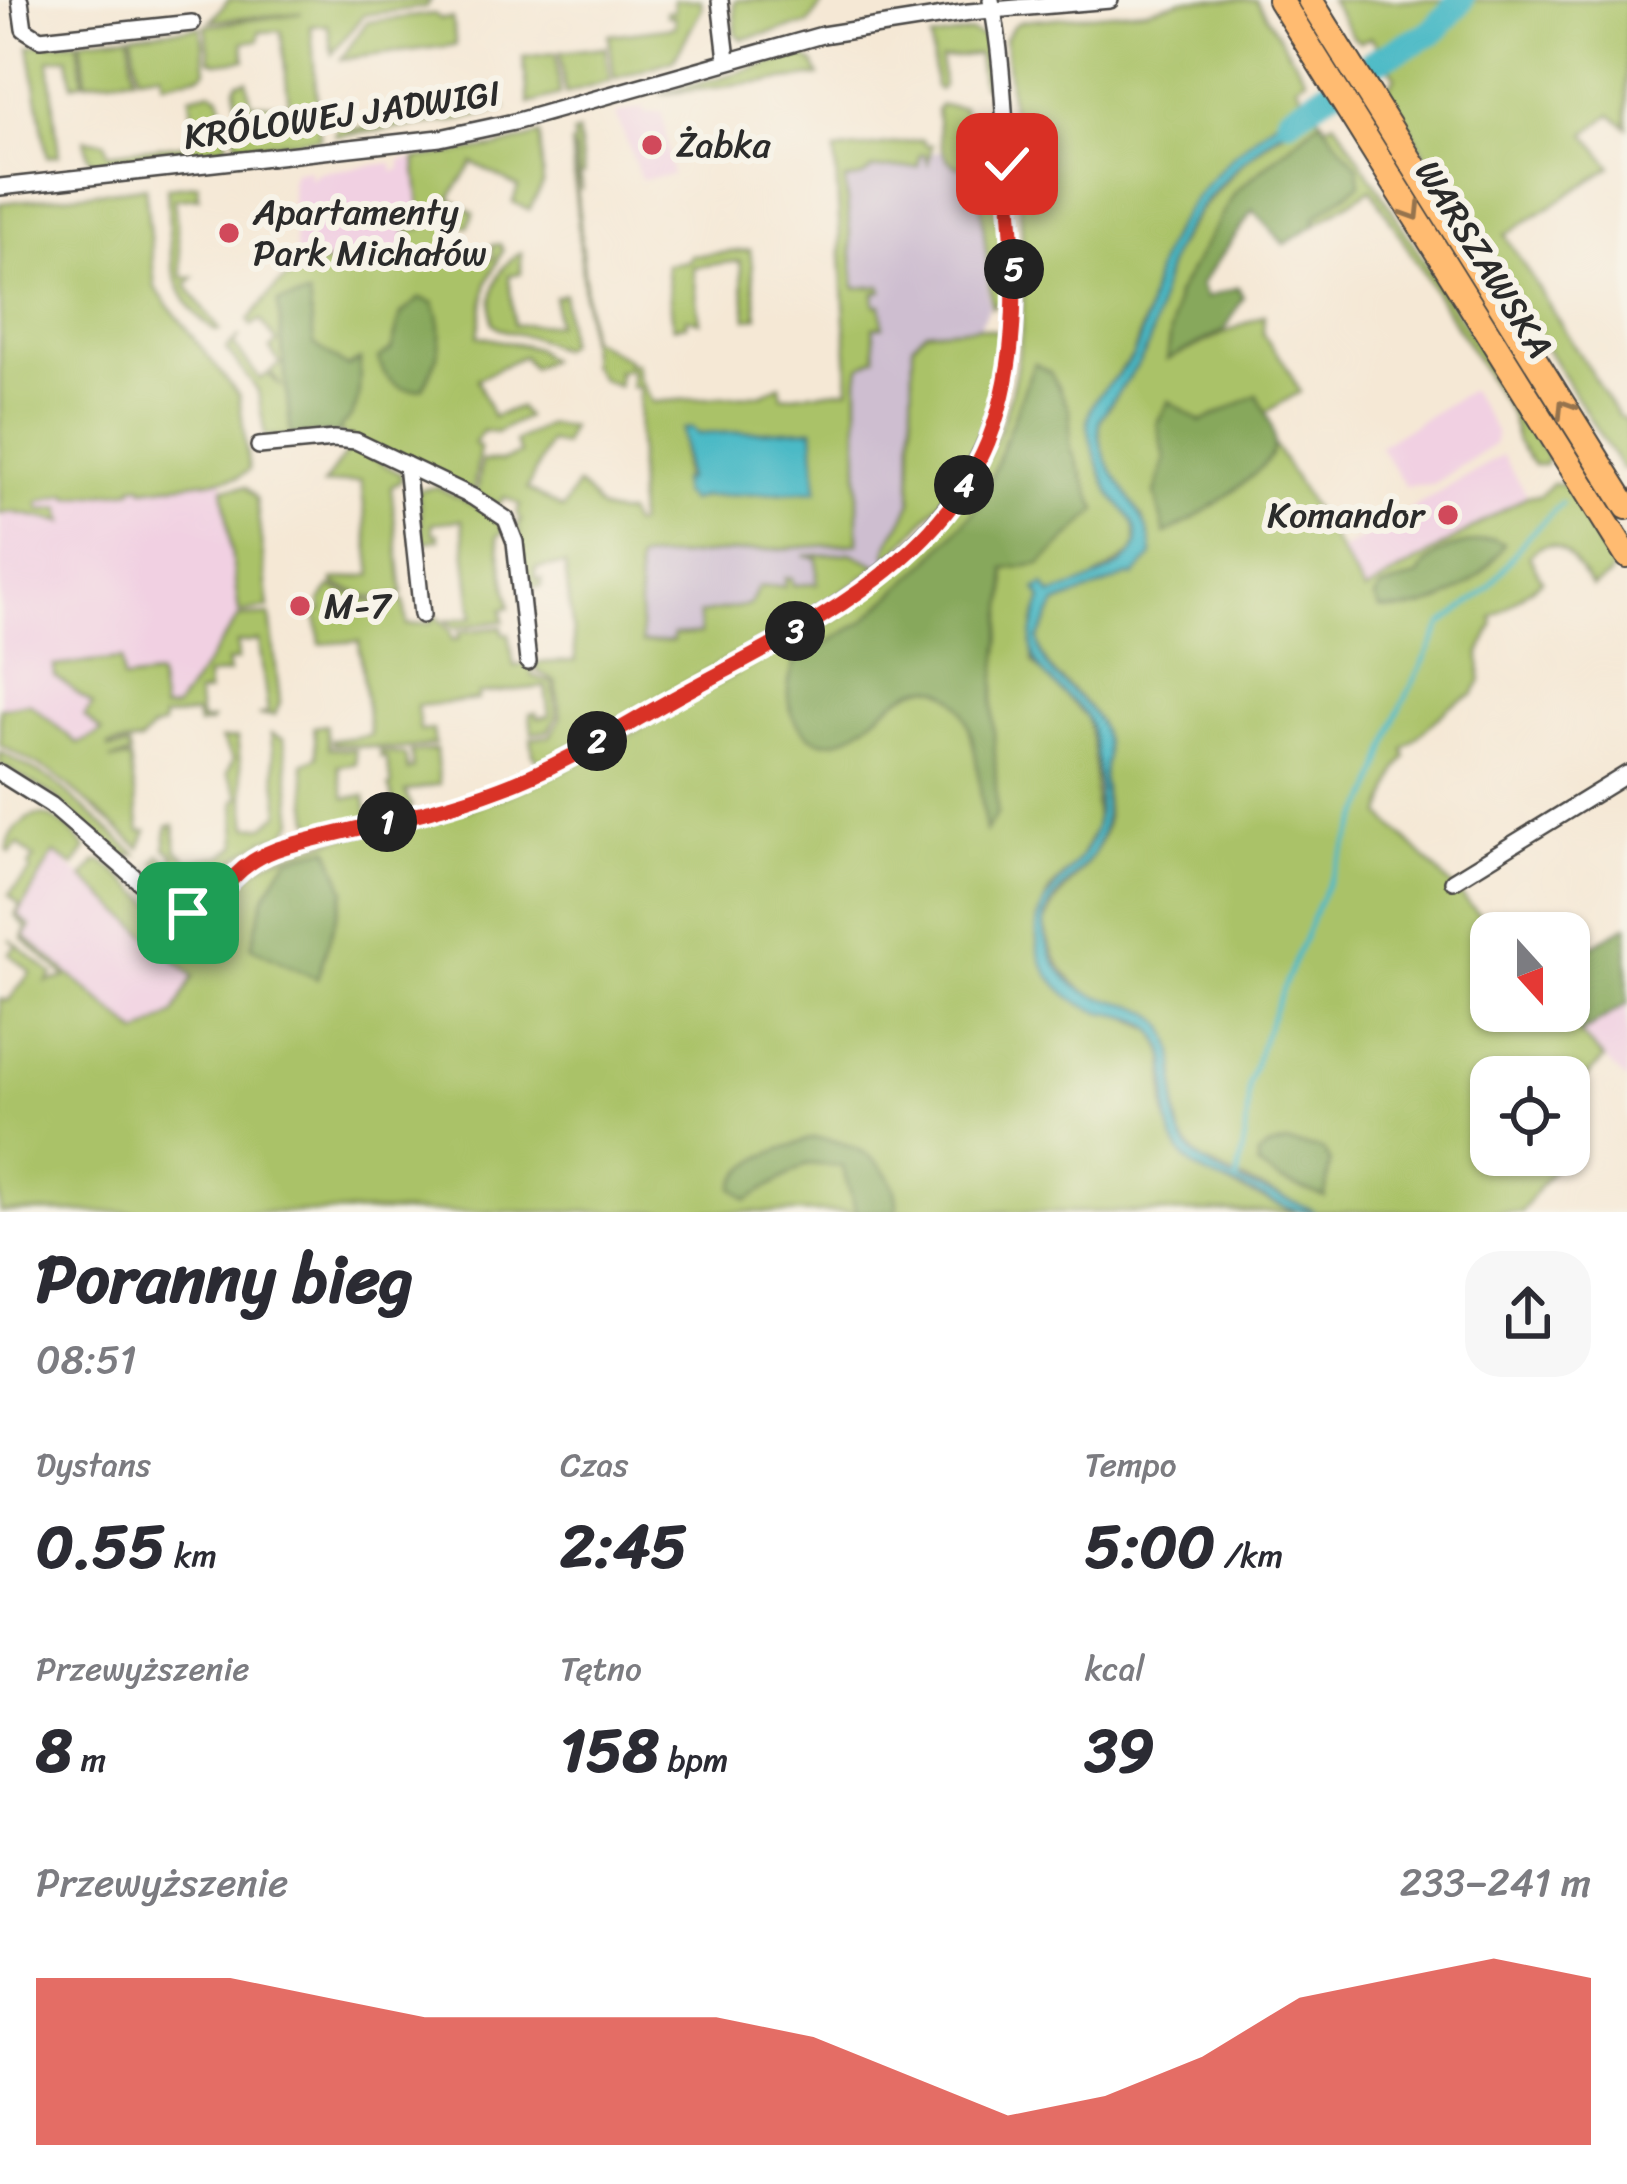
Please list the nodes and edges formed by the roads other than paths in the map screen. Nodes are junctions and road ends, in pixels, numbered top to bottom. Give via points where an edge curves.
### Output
1 (20, 0) edge
2 (719, 0) edge
3 (1110, 0) edge
4 (1280, 0) edge
5 (1310, 0) edge
6 (992, 5) edge
7 (192, 23) dead end
8 (728, 59) junction
9 (1361, 106) junction
10 (0, 187) edge
11 (259, 446) dead end
12 (406, 466) junction
13 (1627, 507) edge
14 (1627, 556) edge
15 (422, 615) dead end
16 (528, 662) dead end
17 (0, 773) edge
18 (1627, 774) edge
19 (1453, 880) dead end

1 - 7 street via 24,29 40,39
2 - 8 street
3 - 6 street, KRÓLOWEJ JADWIGI
4 - 9 main road, WARSZAWSKA via 1317,60
5 - 9 main road, WARSZAWSKA via 1340,46
6 - 8 street, KRÓLOWEJ JADWIGI
6 - 17 street via 1013,249 1009,367 993,426 956,498 849,599 498,790 256,859 205,908 182,913
8 - 10 street, KRÓLOWEJ JADWIGI via 470,133
13 -> 9 main road, WARSZAWSKA
9 -> 14 main road, WARSZAWSKA
11 - 12 street via 345,440
12 - 15 street
12 - 16 street via 497,511 509,525
18 - 19 street

